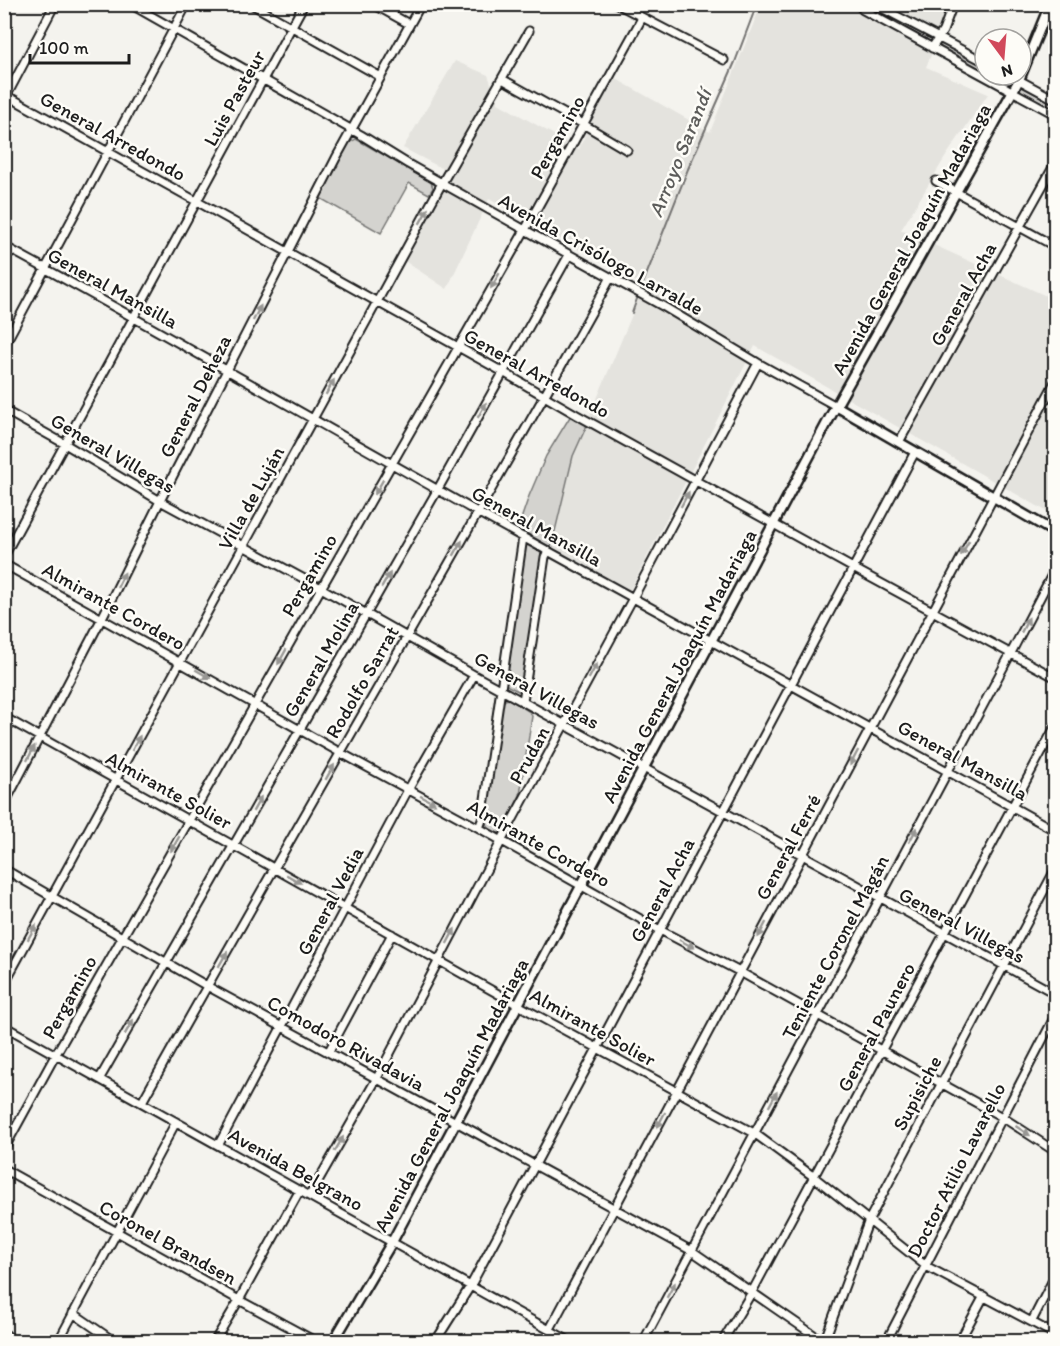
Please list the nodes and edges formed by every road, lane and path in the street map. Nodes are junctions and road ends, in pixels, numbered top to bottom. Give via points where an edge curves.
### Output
1 (56, 4) edge
2 (130, 4) edge
3 (187, 4) edge
4 (251, 4) edge
5 (304, 4) edge
6 (373, 4) edge
7 (421, 4) edge
8 (617, 4) edge
9 (858, 4) edge
10 (874, 4) edge
11 (953, 4) edge
12 (1050, 4) edge
13 (642, 18) junction
14 (409, 24) junction
15 (292, 27) junction
16 (173, 29) junction
17 (530, 31) dead end
18 (939, 38) junction
19 (1033, 46) edge
20 (932, 48) junction
21 (973, 56) edge
22 (724, 60) dead end
23 (381, 77) junction
24 (263, 79) junction
25 (502, 79) junction
26 (1015, 87) edge
27 (1032, 87) edge
28 (1012, 92) junction
29 (5, 96) edge
30 (1056, 100) edge
31 (1056, 115) edge
32 (583, 124) junction
33 (352, 130) junction
34 (627, 150) dead end
35 (109, 152) junction
36 (1056, 162) edge
37 (936, 181) dead end
38 (442, 183) junction
39 (956, 192) junction
40 (196, 202) junction
41 (1020, 227) junction
42 (525, 230) junction
43 (4, 246) edge
44 (1056, 248) edge
45 (288, 252) junction
46 (568, 255) junction
47 (46, 269) junction
48 (610, 279) junction
49 (377, 302) junction
50 (134, 318) junction
51 (4, 346) edge
52 (458, 347) junction
53 (758, 363) junction
54 (228, 370) junction
55 (503, 372) junction
56 (1056, 380) edge
57 (1053, 390) edge
58 (544, 396) junction
59 (836, 406) junction
60 (4, 410) edge
61 (313, 419) junction
62 (899, 442) junction
63 (65, 444) junction
64 (915, 452) junction
65 (392, 463) junction
66 (695, 479) junction
67 (438, 489) junction
68 (993, 497) junction
69 (160, 501) junction
70 (478, 512) junction
71 (774, 524) junction
72 (1056, 533) edge
73 (524, 537) junction
74 (244, 545) junction
75 (548, 551) junction
76 (4, 556) edge
77 (4, 564) edge
78 (1056, 567) edge
79 (853, 568) junction
80 (321, 588) junction
81 (633, 598) junction
82 (932, 610) junction
83 (366, 614) junction
84 (102, 618) junction
85 (407, 637) junction
86 (711, 641) junction
87 (1011, 653) junction
88 (180, 662) junction
89 (474, 675) junction
90 (1056, 678) edge
91 (790, 685) junction
92 (501, 689) junction
93 (523, 701) junction
94 (255, 704) junction
95 (4, 717) edge
96 (565, 724) junction
97 (1056, 725) edge
98 (869, 728) junction
99 (299, 729) junction
100 (40, 736) junction
101 (341, 753) junction
102 (644, 768) junction
103 (948, 770) junction
104 (116, 780) junction
105 (408, 789) junction
106 (4, 805) edge
107 (1012, 806) junction
108 (722, 812) junction
109 (189, 820) junction
110 (479, 828) junction
111 (1056, 831) edge
112 (502, 841) junction
113 (234, 845) junction
114 (802, 855) junction
115 (275, 868) junction
116 (1056, 868) edge
117 (4, 869) edge
118 (581, 886) junction
119 (52, 896) junction
120 (879, 899) junction
121 (345, 907) junction
122 (660, 930) junction
123 (392, 934) junction
124 (944, 934) junction
125 (122, 937) junction
126 (438, 960) junction
127 (166, 962) junction
128 (1004, 966) junction
129 (740, 972) junction
130 (4, 984) edge
131 (207, 986) junction
132 (1056, 994) edge
133 (518, 1005) junction
134 (1056, 1014) edge
135 (818, 1016) junction
136 (4, 1026) edge
137 (281, 1026) junction
138 (597, 1047) junction
139 (882, 1050) junction
140 (329, 1051) junction
141 (56, 1054) junction
142 (100, 1078) junction
143 (377, 1078) junction
144 (940, 1083) junction
145 (676, 1091) junction
146 (142, 1102) junction
147 (1002, 1117) junction
148 (456, 1121) junction
149 (177, 1122) junction
150 (754, 1133) junction
151 (219, 1144) junction
152 (4, 1149) edge
153 (1056, 1152) edge
154 (534, 1165) junction
155 (4, 1169) edge
156 (814, 1177) junction
157 (300, 1190) junction
158 (310, 1195) junction
159 (614, 1209) junction
160 (869, 1220) junction
161 (117, 1232) junction
162 (392, 1242) junction
163 (692, 1251) junction
164 (926, 1266) junction
165 (1056, 1275) edge
166 (471, 1286) junction
167 (752, 1292) junction
168 (984, 1296) junction
169 (239, 1300) junction
170 (73, 1313) junction
171 (1032, 1321) junction
172 (550, 1329) junction
173 (4, 1333) edge
174 (1056, 1335) edge
175 (15, 1341) edge
176 (58, 1341) edge
177 (115, 1341) edge
178 (214, 1341) edge
179 (317, 1341) edge
180 (333, 1341) edge
181 (435, 1341) edge
182 (572, 1341) edge
183 (643, 1341) edge
184 (722, 1341) edge
185 (824, 1341) edge
186 (886, 1341) edge
187 (959, 1341) edge

1 - 29 street
2 - 16 street, Avenida Crisólogo Larralde
3 - 16 street
4 - 15 street
5 - 15 street, Luis Pasteur
6 - 14 street
7 - 14 street, General Deheza
8 - 13 street
9 - 20 street
10 - 18 street
11 - 18 street
12 - 19 main road, Avenida General Joaquín Madariaga
13 - 22 street
13 - 32 street, Pergamino
14 - 23 street, General Deheza
15 - 23 street
15 - 24 street, Luis Pasteur
16 - 24 street, Avenida Crisólogo Larralde
16 - 35 street
17 - 25 street, Villa de Luján
18 - 20 street
18 - 21 street
20 - 28 street
23 - 33 street, General Deheza
24 - 33 street, Avenida Crisólogo Larralde
24 - 40 street, Luis Pasteur
25 - 32 street
25 - 38 street, Villa de Luján
26 - 28 main road, Avenida General Joaquín Madariaga
27 - 30 street
28 - 31 street
28 - 39 main road, Avenida General Joaquín Madariaga
29 - 35 street, General Arredondo
32 - 34 street
32 - 42 street, Pergamino
33 - 38 street, Avenida Crisólogo Larralde
33 - 45 street, General Deheza
35 - 40 street, General Arredondo
35 - 47 street
36 - 41 street, General Acha
37 - 39 street
38 - 42 street, Avenida Crisólogo Larralde
49 -> 38 street, Villa de Luján
39 - 41 street
39 - 59 main road, Avenida General Joaquín Madariaga
40 - 45 street, General Arredondo
40 - 50 street, Luis Pasteur
41 - 44 street
41 - 62 street, General Acha
42 - 46 street, Avenida Crisólogo Larralde
42 -> 52 street, Pergamino
43 - 47 street, General Mansilla
45 - 49 street, General Arredondo
54 -> 45 street, General Deheza
46 - 48 street, Avenida Crisólogo Larralde
46 - 55 street, General Molina
47 - 50 street, General Mansilla
47 - 51 street
48 - 53 street, Avenida Crisólogo Larralde
48 - 58 street, Rodolfo Sarrat
49 - 52 street, General Arredondo
61 -> 49 street, Villa de Luján
50 - 54 street, General Mansilla
50 - 63 street, Luis Pasteur
52 - 55 street, General Arredondo
52 - 65 street, Pergamino
53 - 59 street, Avenida Crisólogo Larralde
53 - 66 street, Prudan
54 - 61 street, General Mansilla
54 - 69 street, General Deheza
55 - 58 street, General Arredondo
67 -> 55 street, General Molina
56 - 57 street, General Ferré
57 - 68 street, General Ferré
58 - 66 street, General Arredondo
58 - 70 street, Rodolfo Sarrat
59 - 62 main road, Avenida Crisólogo Larralde
59 - 71 main road, Avenida General Joaquín Madariaga
60 - 63 street, General Villegas
61 - 65 street, General Mansilla
61 - 74 street, Villa de Luján
62 - 64 main road, Avenida Crisólogo Larralde
63 - 69 street, General Villegas
63 - 76 street, Luis Pasteur
64 - 68 main road, Avenida Crisólogo Larralde
64 - 79 street, General Acha
65 - 67 street, General Mansilla
65 -> 80 street, Pergamino
66 - 71 street, General Arredondo
81 -> 66 street, Prudan
67 - 70 street, General Mansilla
83 -> 67 street, General Molina
68 - 72 main road, Avenida Crisólogo Larralde
68 -> 82 street, General Ferré
69 - 74 street, General Villegas
84 -> 69 street, General Deheza
70 - 73 street, General Mansilla
85 -> 70 street, Rodolfo Sarrat
71 - 79 street, General Arredondo
71 - 86 main road, Avenida General Joaquín Madariaga
73 - 75 street, General Mansilla
73 - 92 street
74 - 80 street, General Villegas
74 - 88 street, Villa de Luján
75 - 81 street, General Mansilla
75 - 93 street
77 - 84 street, Almirante Cordero
87 -> 78 street, Teniente Coronel Magán
79 - 82 street, General Arredondo
79 - 91 street, General Acha
80 - 83 street, General Villegas
80 -> 94 street, Pergamino
81 - 86 street, General Mansilla
96 -> 81 street, Prudan
82 - 87 street, General Arredondo
82 - 98 street, General Ferré
83 - 85 street, General Villegas
83 - 99 street, General Molina
84 - 88 street, Almirante Cordero
84 - 100 street, General Deheza
85 - 89 street, General Villegas
85 - 101 street, Rodolfo Sarrat
86 - 91 street, General Mansilla
86 - 102 main road, Avenida General Joaquín Madariaga
87 - 90 street, General Arredondo
87 - 103 street, Teniente Coronel Magán
88 -> 94 street, Almirante Cordero
104 -> 88 street, Villa de Luján
89 - 92 street, General Villegas
89 - 105 street, General Vedia
91 - 98 street, General Mansilla
91 - 108 street, General Acha
92 - 93 street, General Villegas
92 - 110 street
93 - 96 street, General Villegas
94 - 99 street, Almirante Cordero
94 - 109 street, Pergamino
95 - 100 street, Almirante Solier
96 - 102 street, General Villegas
96 - 112 street, Prudan
97 - 107 street, General Paunero
98 - 103 street, General Mansilla
98 -> 114 street, General Ferré
99 - 101 street, Almirante Cordero
113 -> 99 street, General Molina
100 - 104 street, Almirante Solier
106 -> 100 street, General Deheza
101 - 105 street, Almirante Cordero
115 -> 101 street, Rodolfo Sarrat
102 - 108 street, General Villegas
102 - 118 main road, Avenida General Joaquín Madariaga
103 - 107 street, General Mansilla
120 -> 103 street, Teniente Coronel Magán
104 - 109 street, Almirante Solier
104 - 119 street, Villa de Luján
105 -> 110 street, Almirante Cordero
105 - 121 street, General Vedia
107 - 111 street, General Mansilla
107 - 124 street, General Paunero
108 - 114 street, General Villegas
108 - 122 street, General Acha
109 - 113 street, Almirante Solier
109 -> 125 street, Pergamino
110 - 112 street, Almirante Cordero
112 - 118 street, Almirante Cordero
126 -> 112 street, Prudan
113 - 115 street, Almirante Solier
113 - 127 street, General Molina
114 - 120 street, General Villegas
114 -> 129 street, General Ferré
115 -> 121 street, Almirante Solier
131 -> 115 street, Rodolfo Sarrat
116 - 128 street, Supisiche
117 - 119 street, Comodoro Rivadavia
118 - 122 street, Almirante Cordero
118 - 133 main road, Avenida General Joaquín Madariaga
119 - 125 street, Comodoro Rivadavia
130 -> 119 street, Villa de Luján
120 - 124 street, General Villegas
120 - 135 street, Teniente Coronel Magán
121 - 123 street, Almirante Solier
121 - 137 street, General Vedia
122 -> 129 street, Almirante Cordero
122 - 138 street, General Acha
123 - 126 street, Almirante Solier
123 - 140 street
124 - 128 street, General Villegas
124 - 139 street, General Paunero
125 - 127 street, Comodoro Rivadavia
125 - 141 street, Pergamino
126 - 133 street, Almirante Solier
126 - 143 street, Prudan
127 - 131 street, Comodoro Rivadavia
142 -> 127 street, General Molina
128 - 132 street, General Villegas
128 - 144 street, Supisiche
129 - 135 street, Almirante Cordero
129 - 145 street, General Ferré
131 - 137 street, Comodoro Rivadavia
131 - 146 street, Rodolfo Sarrat
133 - 138 street, Almirante Solier
133 - 148 main road, Avenida General Joaquín Madariaga
134 - 147 street, Doctor Atilio Lavarello
135 - 139 street, Almirante Cordero
150 -> 135 street, Teniente Coronel Magán
136 - 141 street, Avenida Belgrano
137 - 140 street, Comodoro Rivadavia
137 - 151 street, General Vedia
138 - 145 street, Almirante Solier
138 - 154 street, General Acha
139 - 144 street, Almirante Cordero
139 - 156 street, General Paunero
140 - 143 street, Comodoro Rivadavia
141 - 142 street, Avenida Belgrano
141 - 152 street, Pergamino
142 - 146 street, Avenida Belgrano
143 - 148 street, Comodoro Rivadavia
158 -> 143 street, Prudan
144 - 147 street, Almirante Cordero
144 - 160 street, Supisiche
145 - 150 street, Almirante Solier
145 -> 159 street, General Ferré
146 - 149 street, Avenida Belgrano
147 -> 153 street, Almirante Cordero
147 - 164 street, Doctor Atilio Lavarello
148 - 154 street, Comodoro Rivadavia
148 - 162 main road, Avenida General Joaquín Madariaga
149 - 151 street, Avenida Belgrano
149 - 161 street
150 - 156 street, Almirante Solier
150 - 163 street, Teniente Coronel Magán
151 - 157 street, Avenida Belgrano
154 - 159 street, Comodoro Rivadavia
154 - 166 street, General Acha
155 - 161 street, Coronel Brandsen
156 - 160 street, Almirante Solier
156 - 167 street, General Paunero
157 - 158 street, Avenida Belgrano
157 - 169 street
158 - 162 street, Avenida Belgrano
159 - 163 street, Comodoro Rivadavia
159 - 172 street, General Ferré
160 - 164 street, Almirante Solier
160 - 185 street, Supisiche
161 - 169 street, Coronel Brandsen
161 - 170 street
162 - 166 street, Avenida Belgrano
162 - 180 main road, Avenida General Joaquín Madariaga
163 - 167 street, Comodoro Rivadavia
183 -> 163 street, Teniente Coronel Magán
164 - 168 street, Almirante Solier
164 - 186 street, Doctor Atilio Lavarello
165 - 171 street
166 - 172 street, Avenida Belgrano
166 - 181 street, General Acha
167 - 184 street, General Paunero
167 - 185 street, Comodoro Rivadavia
168 - 171 street, Almirante Solier
168 - 187 street
169 - 178 street
169 - 179 street, Coronel Brandsen
170 - 176 street
170 - 177 street
171 - 174 street, Almirante Solier
172 - 182 street, Avenida Belgrano
173 - 175 street

